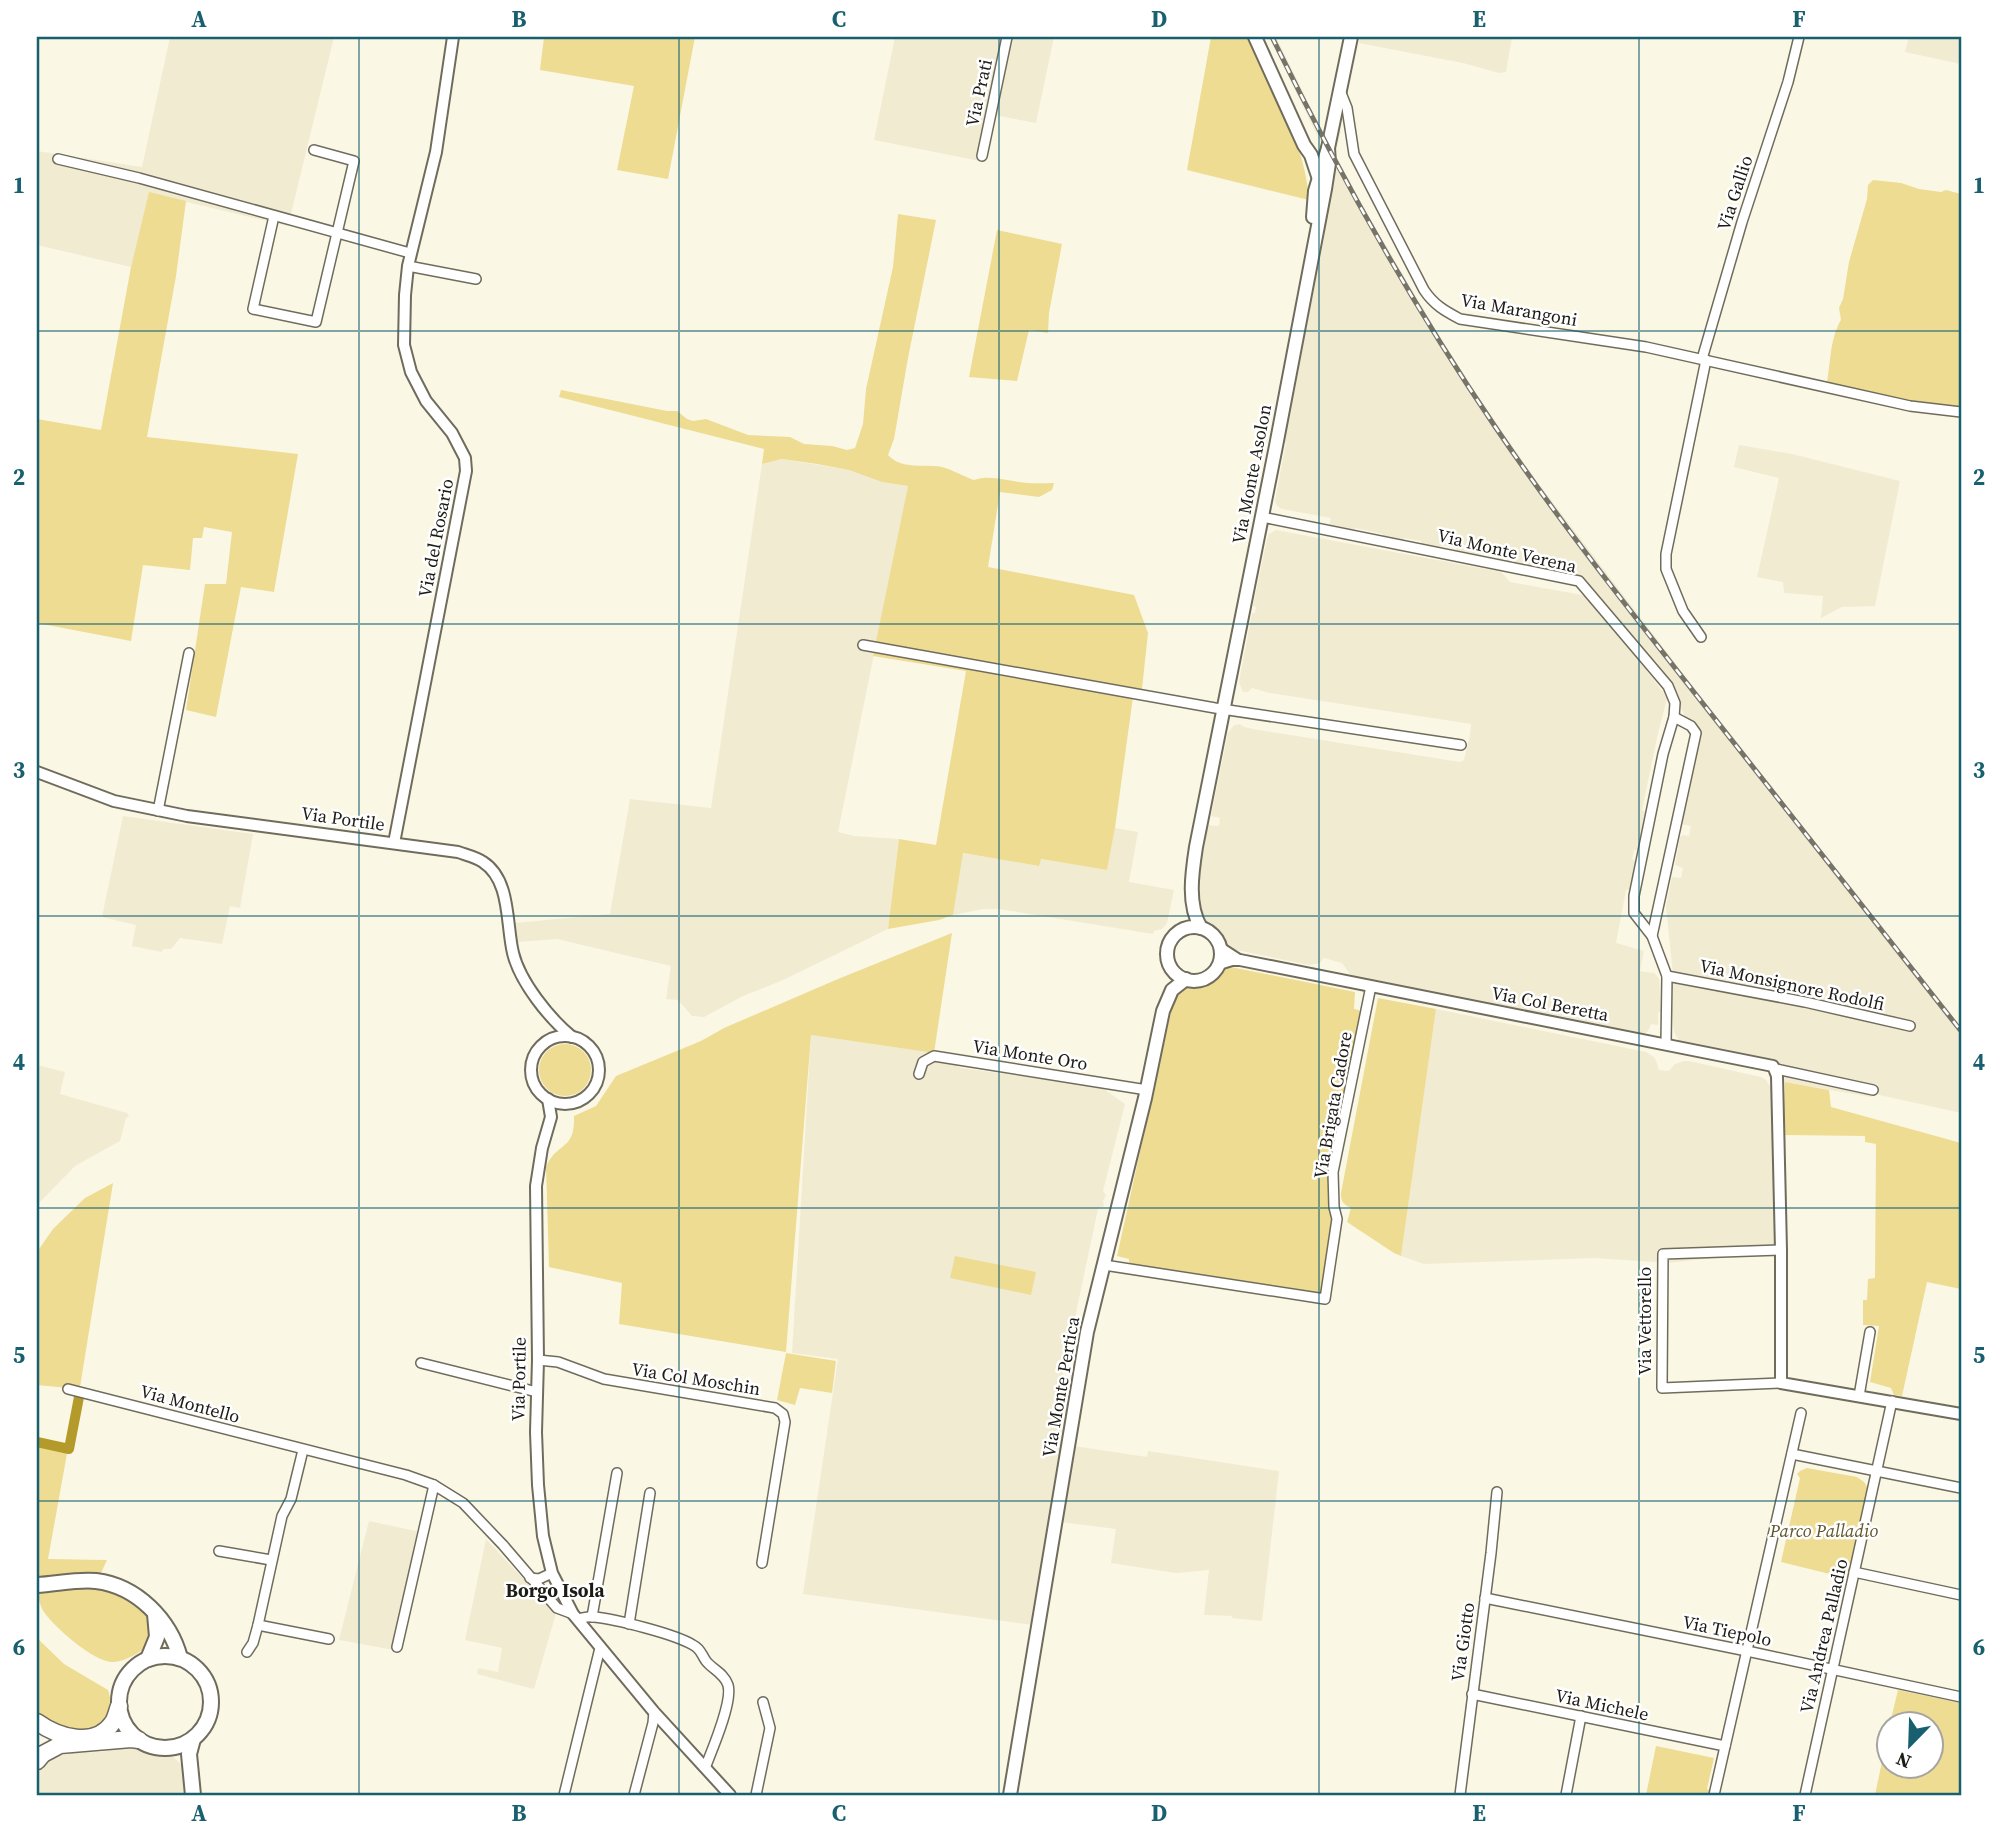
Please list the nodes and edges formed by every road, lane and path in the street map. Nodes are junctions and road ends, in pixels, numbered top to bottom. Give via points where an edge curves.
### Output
1 (453, 37) edge
2 (1007, 37) edge
3 (1255, 37) edge
4 (1351, 37) edge
5 (1799, 37) edge
6 (1341, 93) junction
7 (1304, 145) junction
8 (314, 150) dead end
9 (1322, 155) junction
10 (982, 156) dead end
11 (58, 159) dead end
12 (1317, 202) junction
13 (274, 216) junction
14 (337, 233) junction
15 (410, 253) junction
16 (408, 266) junction
17 (476, 279) dead end
18 (1704, 360) junction
19 (1961, 412) edge
20 (1262, 517) junction
21 (1702, 637) dead end
22 (863, 645) dead end
23 (189, 653) dead end
24 (1223, 709) junction
25 (1674, 717) junction
26 (1461, 745) dead end
27 (37, 772) edge
28 (158, 811) junction
29 (394, 843) junction
30 (1193, 904) junction
31 (1201, 928) junction
32 (1184, 929) junction
33 (1652, 936) junction
34 (1220, 948) junction
35 (1240, 960) junction
36 (1219, 964) junction
37 (1173, 970) junction
38 (1667, 976) junction
39 (1186, 979) junction
40 (1371, 986) junction
41 (1172, 990) junction
42 (547, 1011) junction
43 (1910, 1026) dead end
44 (572, 1037) junction
45 (546, 1042) junction
46 (1666, 1044) junction
47 (1776, 1069) junction
48 (919, 1074) dead end
49 (1147, 1090) junction
50 (1873, 1090) dead end
51 (548, 1099) junction
52 (570, 1103) junction
53 (547, 1133) junction
54 (1781, 1250) junction
55 (1104, 1265) junction
56 (1870, 1332) dead end
57 (538, 1360) junction
58 (421, 1363) dead end
59 (1782, 1383) junction
60 (68, 1389) dead end
61 (537, 1392) junction
62 (1859, 1396) junction
63 (1892, 1401) junction
64 (1801, 1413) dead end
65 (1961, 1414) edge
66 (303, 1450) junction
67 (1792, 1454) junction
68 (1876, 1471) junction
69 (617, 1473) dead end
70 (434, 1485) junction
71 (1961, 1488) edge
72 (1497, 1492) dead end
73 (650, 1493) dead end
74 (219, 1551) dead end
75 (271, 1560) junction
76 (762, 1563) dead end
77 (1854, 1572) junction
78 (552, 1573) junction
79 (530, 1578) junction
80 (558, 1584) junction
81 (37, 1585) edge
82 (540, 1590) junction
83 (1961, 1595) edge
84 (1485, 1598) junction
85 (155, 1612) junction
86 (575, 1617) junction
87 (592, 1617) junction
88 (629, 1624) junction
89 (258, 1625) junction
90 (329, 1639) dead end
91 (397, 1647) dead end
92 (600, 1648) junction
93 (1747, 1651) junction
94 (247, 1652) dead end
95 (180, 1658) junction
96 (148, 1659) junction
97 (1832, 1669) junction
98 (1472, 1694) junction
99 (1961, 1697) edge
100 (763, 1702) dead end
101 (119, 1706) junction
102 (654, 1712) junction
103 (1581, 1716) junction
104 (37, 1722) edge
105 (193, 1739) junction
106 (139, 1740) junction
107 (1725, 1746) junction
108 (164, 1748) junction
109 (37, 1761) edge
110 (705, 1768) junction
111 (190, 1771) junction
112 (193, 1795) edge
113 (564, 1795) edge
114 (634, 1795) edge
115 (730, 1795) edge
116 (756, 1795) edge
117 (1010, 1795) edge
118 (1460, 1795) edge
119 (1566, 1795) edge
120 (1714, 1795) edge
121 (1805, 1795) edge

1 - 15 street, Via del Rosario via 436,152
2 - 10 street, Via Prati
3 - 7 main road
4 - 6 main road, Via Monte Asolon
5 - 18 street, Via Gallio
6 - 9 main road, Via Monte Asolon
6 - 18 street, Via Marangoni via 1354,154 1424,290 1443,311 1461,319
7 - 9 main road
7 - 12 main road
8 - 14 street via 354,161
9 - 12 main road, Via Monte Asolon
9 - 12 main road, Via Monte Asolon via 1329,163
11 - 13 street
12 - 20 main road, Via Monte Asolon
13 - 14 street
13 - 14 street via 253,309 316,323
14 - 15 street
15 - 16 street, Via del Rosario
16 - 17 street
16 - 29 street, Via del Rosario via 404,345 411,372 426,401 452,433 465,458 466,471
18 - 19 street, Via Marangoni via 1910,406
18 - 21 street via 1666,554 1666,569 1683,611
20 - 24 main road, Via Monte Asolon
20 - 25 street, Via Monte Verena via 1579,581 1668,686 1675,703
22 - 24 street
23 - 28 street
24 - 26 street
24 - 30 main road, Via Monte Asolon via 1196,847
25 - 33 street, Via Monte Verena via 1634,897 1634,913
25 - 33 street via 1696,733
27 - 28 street, Via Portile via 114,801
28 - 29 street, Via Portile
29 - 42 street, Via Portile via 458,852 489,867 504,895 519,969
30 - 31 main road, Via Monte Asolon
30 - 32 main road, Via Monte Asolon
31 - 32 main road
31 - 34 main road via 1215,937
32 - 37 main road via 1169,944
33 - 38 street, Via Monte Verena
34 - 35 street
34 - 36 main road
35 - 36 street, Via Col Beretta
35 - 40 street, Via Col Beretta
36 - 39 main road via 1208,976
37 - 39 main road
37 - 41 main road, Via Monte Pertica
38 - 43 street, Via Monsignore Rodolfi
38 - 46 street
39 - 41 main road
40 - 46 street, Via Col Beretta
40 - 55 street, Via Brigata Cadore via 1333,1172 1337,1219 1325,1299
41 - 49 main road, Via Monte Pertica via 1163,1011
42 - 44 street, Via Portile
42 - 45 street via 551,1022
44 - 45 street
44 - 52 street via 590,1048 599,1068 590,1093
45 - 51 street via 535,1054 532,1076
46 - 47 street, Via Col Beretta
47 - 50 street, Via Col Beretta
47 - 54 street
48 - 49 street, Via Monte Oro via 923,1062 934,1056
49 - 55 main road, Via Monte Pertica
51 - 52 street
51 - 53 street, Via Portile via 551,1117
52 - 53 street, Via Portile
53 - 57 street, Via Portile via 536,1186
54 - 59 street
54 - 59 street, Via Vettorello via 1663,1254 1662,1388
55 - 117 main road, Via Monte Pertica via 1082,1358
56 - 62 street
57 - 61 street, Via Portile
57 - 76 street, Via Col Moschin via 558,1362 604,1379 775,1408 783,1414
58 - 61 street
59 - 62 street, Via Vettorello
60 - 66 street, Via Montello
61 - 78 street, Via Portile via 538,1485
62 - 63 street, Via Vettorello
63 - 65 street, Via Vettorello
63 - 68 street, Via Andrea Palladio
64 - 67 street
66 - 70 street, Via Montello
66 - 75 street
67 - 68 street
67 - 93 street
68 - 71 street
68 - 77 street, Via Andrea Palladio
69 - 87 street
70 - 79 street, Via Montello via 463,1503
70 - 91 street
72 - 84 street, Via Giotto
73 - 88 street
74 - 75 street
75 - 89 street
77 - 83 street
77 - 97 street, Via Andrea Palladio
78 - 79 street
78 - 80 street, Via Portile
79 - 82 street, Via Montello
80 - 82 street
80 - 86 street, Via Portile
81 - 85 main road via 111,1584
82 - 86 street, Via Montello via 557,1608
84 - 93 street, Via Tiepolo
84 - 98 street, Via Giotto
85 - 95 main road
85 - 96 main road via 157,1637
86 - 87 street
86 - 92 street, Via Portile
87 - 88 street
88 - 110 street via 689,1642 727,1684 722,1720
89 - 90 street
89 - 94 street
92 - 102 street, Via Portile
92 - 113 street
93 - 97 street, Via Tiepolo
93 - 107 street
95 - 96 main road
95 - 105 main road via 193,1664 210,1687 210,1716
96 - 101 main road via 128,1674
97 - 99 street, Via Tiepolo
97 - 121 street, Via Andrea Palladio
98 - 103 street, Via Michele
98 - 118 street, Via Giotto
100 - 116 street via 770,1728
101 - 104 highway via 108,1727 83,1738 62,1735
101 - 106 main road via 125,1725
102 - 110 street, Via Portile
102 - 114 street
103 - 107 street, Via Michele
103 - 119 street
105 - 108 main road
105 - 111 main road
106 - 108 main road
106 - 109 highway via 60,1745
107 - 120 street
108 - 111 main road
110 - 115 street, Via Portile
111 - 112 main road

